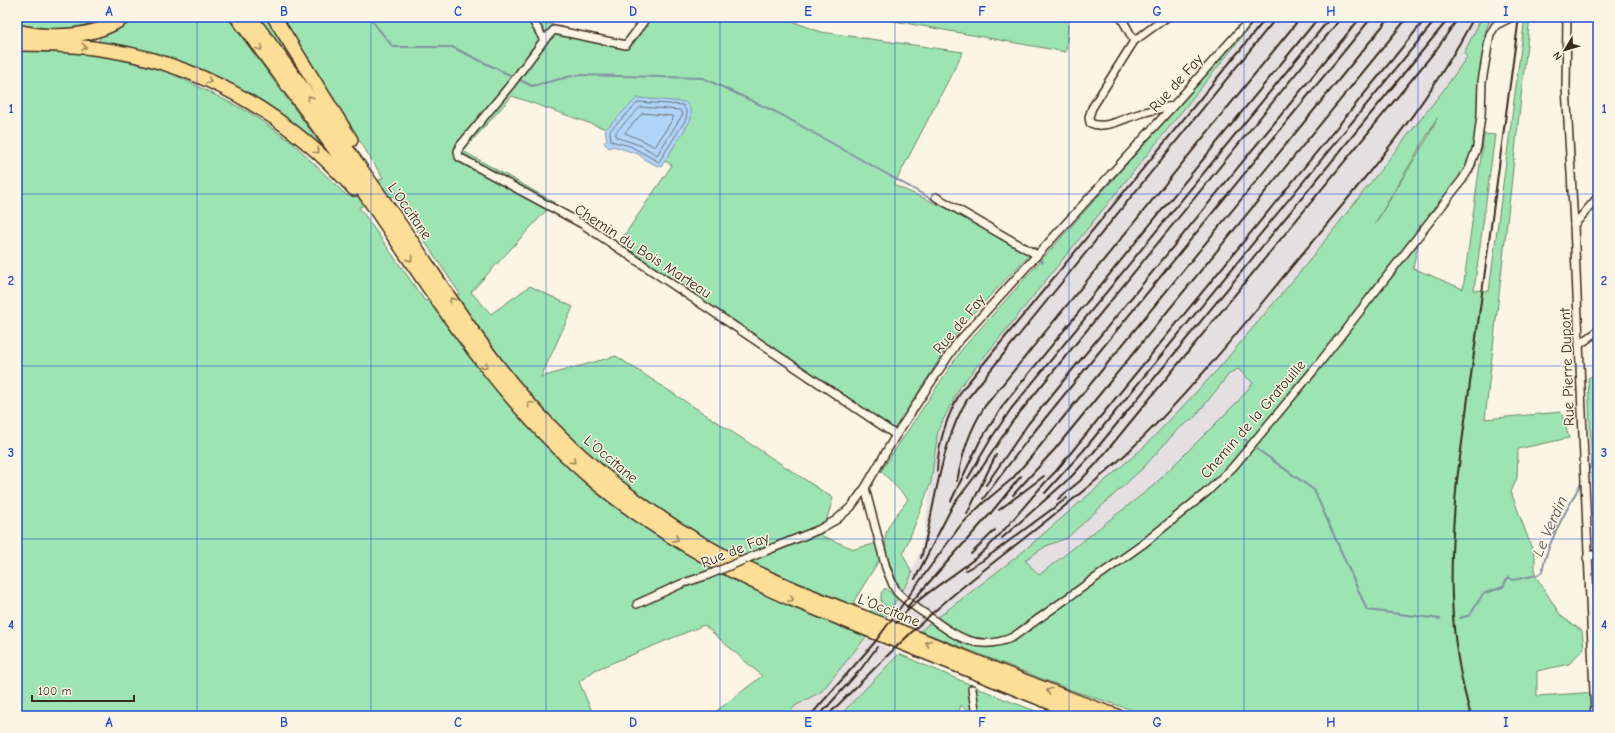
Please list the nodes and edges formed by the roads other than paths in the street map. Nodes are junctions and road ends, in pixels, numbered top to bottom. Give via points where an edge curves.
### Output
1 (124, 17) edge
2 (237, 17) edge
3 (250, 17) edge
4 (274, 17) edge
5 (531, 17) edge
6 (647, 17) edge
7 (1121, 17) edge
8 (1167, 17) edge
9 (1252, 17) edge
10 (1512, 17) edge
11 (1567, 17) edge
12 (17, 31) edge
13 (544, 40) junction
14 (1134, 41) junction
15 (17, 44) edge
16 (1173, 106) junction
17 (936, 197) dead end
18 (1598, 197) edge
19 (382, 198) junction
20 (1574, 224) junction
21 (387, 226) junction
22 (1037, 255) junction
23 (1598, 331) edge
24 (1579, 345) junction
25 (896, 435) junction
26 (865, 488) junction
27 (1598, 553) edge
28 (1587, 558) junction
29 (636, 604) dead end
30 (972, 689) dead end
31 (976, 716) edge
32 (1084, 716) edge
33 (1117, 716) edge
34 (1595, 716) edge

1 - 12 highway via 102,28 62,36 40,36
2 -> 21 highway, L'Occitane via 337,152
19 -> 3 highway, L'Occitane
4 - 19 highway via 374,178
5 - 13 street
6 - 13 street via 626,45 554,30
7 - 14 street
8 - 14 street
9 - 16 street, Rue de Fay
10 - 26 street, Chemin de la Gratouille via 1496,25 1490,34 1482,82 1477,147 1462,180 1314,370 1233,467 1143,544 1013,637 981,644 945,628 898,592 886,568
11 - 20 street, Rue Pierre Dupont via 1566,87
13 - 25 street, Chemin du Bois Marteau via 460,146 459,157 584,225
14 - 16 street via 1092,108 1090,123 1097,126 1109,124
15 -> 21 highway via 63,45 125,53 181,69 211,81 264,110 307,142
16 - 22 street, Rue de Fay
17 - 22 street
18 - 20 street
33 -> 19 highway, L'Occitane via 793,589 711,549 658,516 630,496 545,422 487,351
20 - 24 street, Rue Pierre Dupont
21 -> 32 highway, L'Occitane via 479,358 525,414 599,485 646,520 704,557 789,598
22 - 25 street, Rue de Fay via 956,343
23 - 24 street
24 - 28 street, Rue Pierre Dupont
25 - 26 street, Rue de Fay
26 - 29 street, Rue de Fay, bridge via 851,507 836,520 818,530
27 - 28 street
28 - 34 street, Rue Pierre Dupont
30 - 31 street

